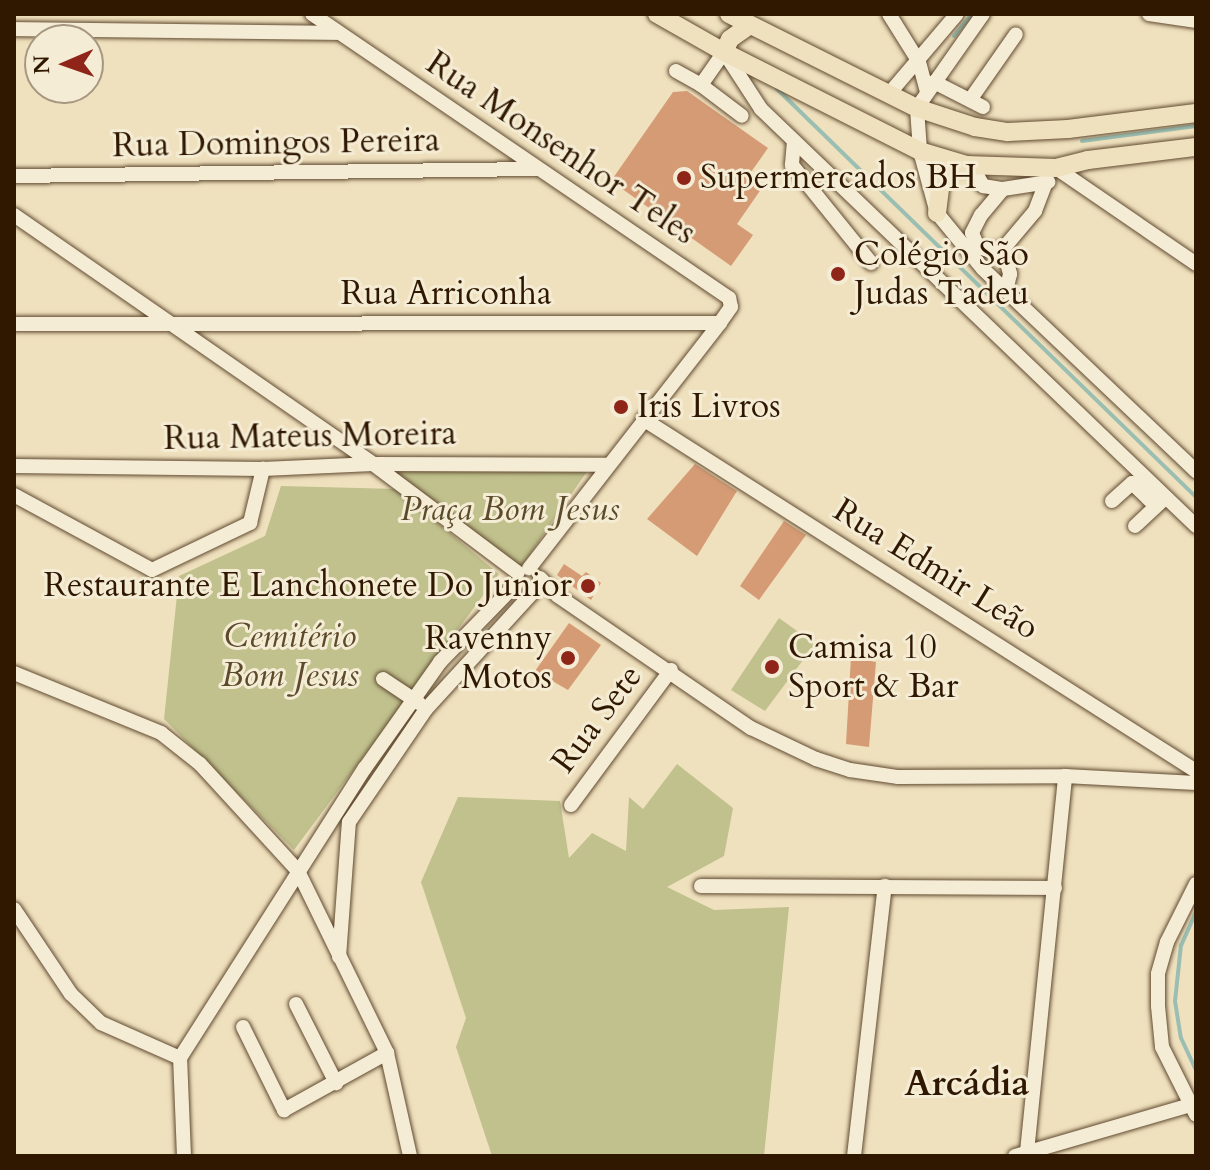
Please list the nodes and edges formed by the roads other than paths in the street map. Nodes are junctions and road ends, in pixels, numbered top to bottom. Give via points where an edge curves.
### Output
1 (312, 14) edge
2 (657, 14) edge
3 (729, 14) edge
4 (889, 14) edge
5 (957, 14) edge
6 (983, 14) edge
7 (1149, 14) edge
8 (1196, 21) edge
9 (750, 25) junction
10 (14, 29) edge
11 (338, 33) junction
12 (1016, 34) dead end
13 (724, 52) junction
14 (919, 62) junction
15 (676, 71) dead end
16 (701, 85) junction
17 (931, 87) junction
18 (888, 95) junction
19 (917, 108) junction
20 (1196, 113) edge
21 (742, 116) dead end
22 (794, 141) junction
23 (1196, 147) edge
24 (920, 151) junction
25 (969, 166) junction
26 (538, 169) junction
27 (1059, 170) junction
28 (14, 176) edge
29 (1045, 185) junction
30 (1003, 189) junction
31 (937, 213) junction
32 (14, 215) edge
33 (1003, 249) junction
34 (871, 263) dead end
35 (1196, 264) edge
36 (1006, 291) junction
37 (720, 323) junction
38 (14, 324) edge
39 (171, 325) junction
40 (643, 419) junction
41 (373, 464) junction
42 (606, 465) junction
43 (14, 466) edge
44 (263, 469) junction
45 (1196, 471) edge
46 (14, 495) edge
47 (1112, 501) dead end
48 (1161, 502) junction
49 (1135, 526) dead end
50 (1196, 526) edge
51 (529, 581) junction
52 (671, 670) junction
53 (14, 673) edge
54 (383, 679) dead end
55 (420, 704) junction
56 (1196, 771) edge
57 (1065, 776) junction
58 (1196, 783) edge
59 (571, 805) dead end
60 (298, 871) junction
61 (1196, 884) edge
62 (701, 886) dead end
63 (885, 886) junction
64 (1055, 888) junction
65 (14, 909) edge
66 (339, 958) junction
67 (296, 1004) dead end
68 (243, 1027) dead end
69 (381, 1056) junction
70 (180, 1058) junction
71 (336, 1083) junction
72 (1193, 1110) edge
73 (1021, 1154) edge
74 (184, 1156) edge
75 (410, 1156) edge
76 (854, 1156) edge

1 - 11 street, Rua Monsenhor Teles
2 - 13 main road
3 - 9 main road
4 - 14 street
5 - 14 street
6 - 17 street
7 - 8 street
9 - 13 main road via 730,39
9 - 18 main road
10 - 11 street
11 - 26 street, Rua Monsenhor Teles
12 - 17 street via 976,103
13 - 16 street
13 - 22 street via 761,109
13 - 24 main road
14 - 17 street
14 - 18 street
15 - 16 street
16 - 21 street
17 - 19 street
18 - 19 main road
19 - 20 main road via 1008,132
19 - 24 street
22 - 34 street via 792,165
22 - 48 street
23 - 27 main road via 1088,160
24 - 25 main road
24 - 31 street
25 - 27 main road
25 - 30 street via 983,186
25 - 31 main road via 942,173
26 - 28 street, Rua Domingos Pereira
26 - 37 street, Rua Monsenhor Teles via 729,298 731,307
27 - 29 street
27 - 35 street
29 - 30 street
29 - 33 street via 1035,211
30 - 33 street via 972,233 978,247
31 - 36 street
32 - 39 street
33 - 36 street via 1010,274
36 - 45 street
37 - 39 street, Rua Arriconha
37 - 40 street
38 - 39 street, Rua Arriconha
39 - 41 street
40 - 42 street
40 - 56 street, Rua Edmir Leão
41 - 42 street, Rua Mateus Moreira
41 - 44 street, Rua Mateus Moreira
41 - 51 street
42 - 51 street
43 - 44 street, Rua Mateus Moreira
44 - 46 street via 250,523 152,570
47 - 48 street via 1132,483
48 - 49 street
48 - 50 street
51 - 52 street
51 - 55 street
51 - 55 street via 440,662
52 - 57 street via 751,728 850,770 898,777
52 - 59 street, Rua Sete
53 - 60 street via 161,733 200,764
54 - 55 street
55 - 60 street
55 - 66 street via 349,822
57 - 58 street
57 - 64 street
60 - 66 street
60 - 70 street
61 - 72 street via 1167,942 1158,974 1162,1047
62 - 63 street
63 - 64 street
63 - 76 street
64 - 73 street
65 - 70 street via 71,994 101,1023
66 - 69 street
67 - 71 street
68 - 71 street via 284,1110
69 - 71 street
69 - 75 street
70 - 74 street
72 - 73 street

